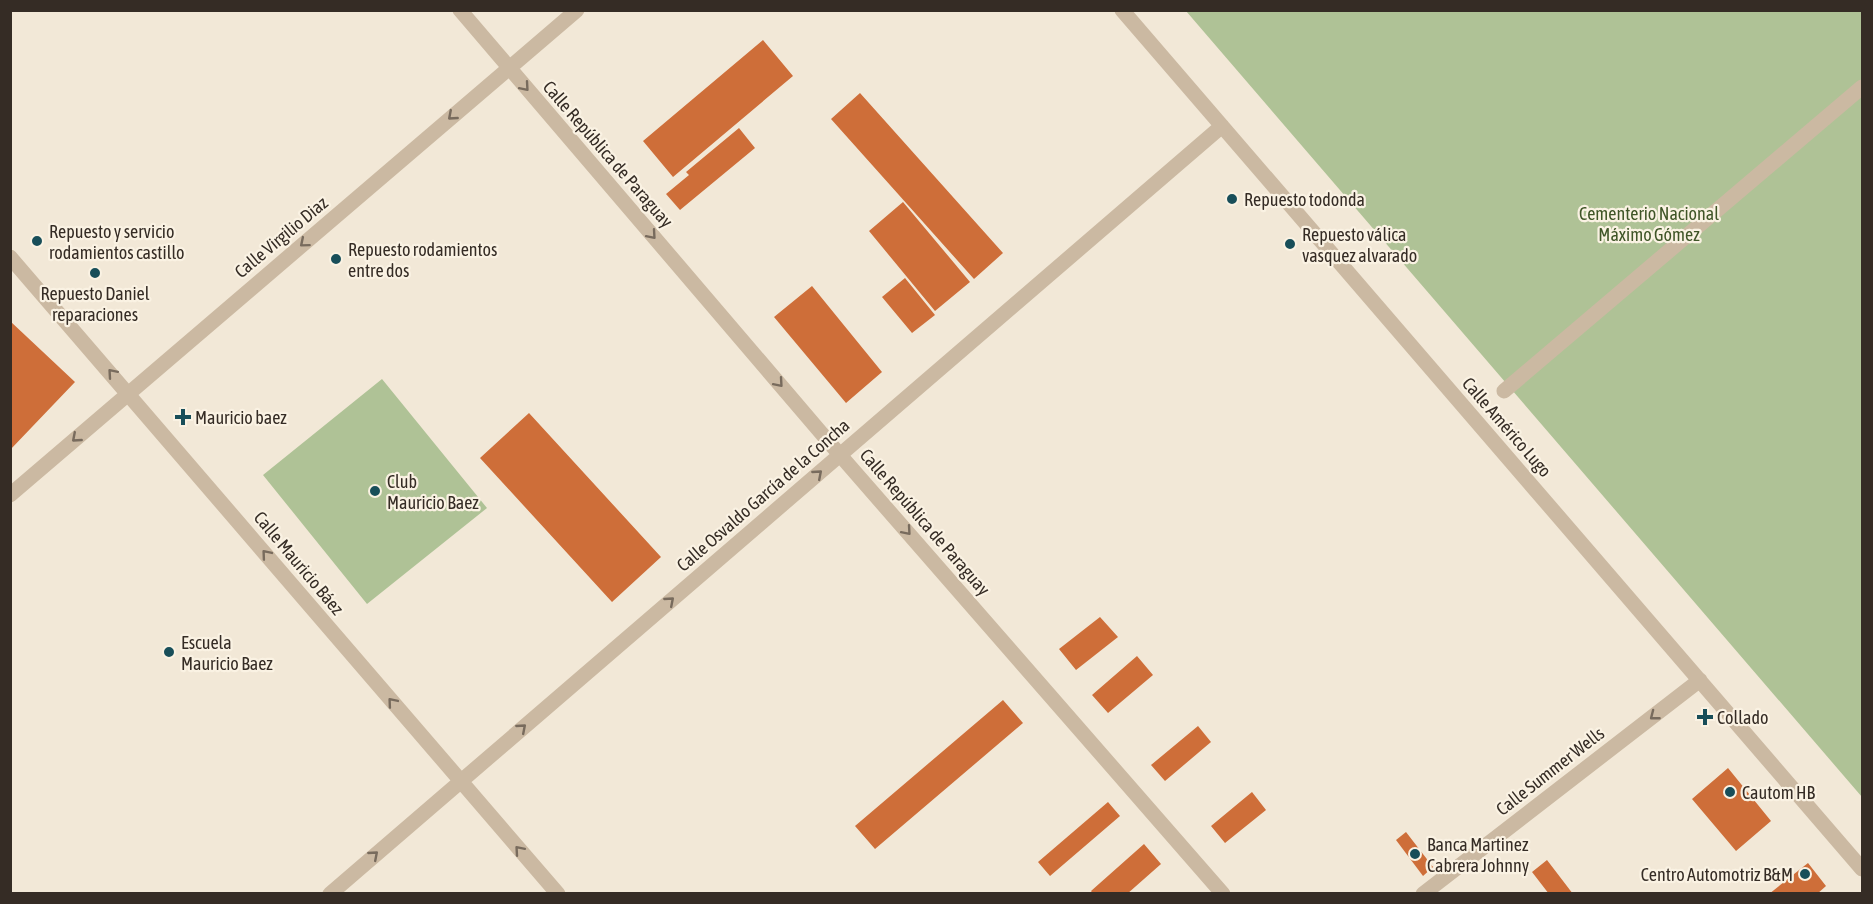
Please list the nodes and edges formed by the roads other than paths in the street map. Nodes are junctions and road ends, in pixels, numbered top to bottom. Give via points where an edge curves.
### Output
1 (460, 10) edge
2 (577, 10) edge
3 (1122, 10) edge
4 (508, 67) junction
5 (1863, 87) edge
6 (1222, 126) junction
7 (10, 257) edge
8 (1504, 391) dead end
9 (129, 393) junction
10 (840, 455) junction
11 (10, 495) edge
12 (1700, 680) junction
13 (460, 782) junction
14 (1863, 869) edge
15 (330, 894) edge
16 (558, 894) edge
17 (1223, 894) edge
18 (1423, 894) edge

1 - 4 street, Calle República de Paraguay
2 - 4 street, Calle Virgilio Diaz
3 - 6 street, Calle Américo Lugo
4 -> 9 street, Calle Virgilio Diaz
4 -> 10 street, Calle República de Paraguay
5 - 8 street
6 - 10 street, Calle Osvaldo García de la Concha
6 - 12 street, Calle Américo Lugo
9 -> 7 street, Calle Mauricio Báez
9 -> 11 street, Calle Virgilio Diaz
13 -> 9 street, Calle Mauricio Báez
13 -> 10 street, Calle Osvaldo García de la Concha
10 -> 17 street, Calle República de Paraguay
12 - 14 street, Calle Américo Lugo
12 -> 18 street, Calle Summer Wells
15 -> 13 street, Calle Osvaldo García de la Concha
16 -> 13 street, Calle Mauricio Báez

